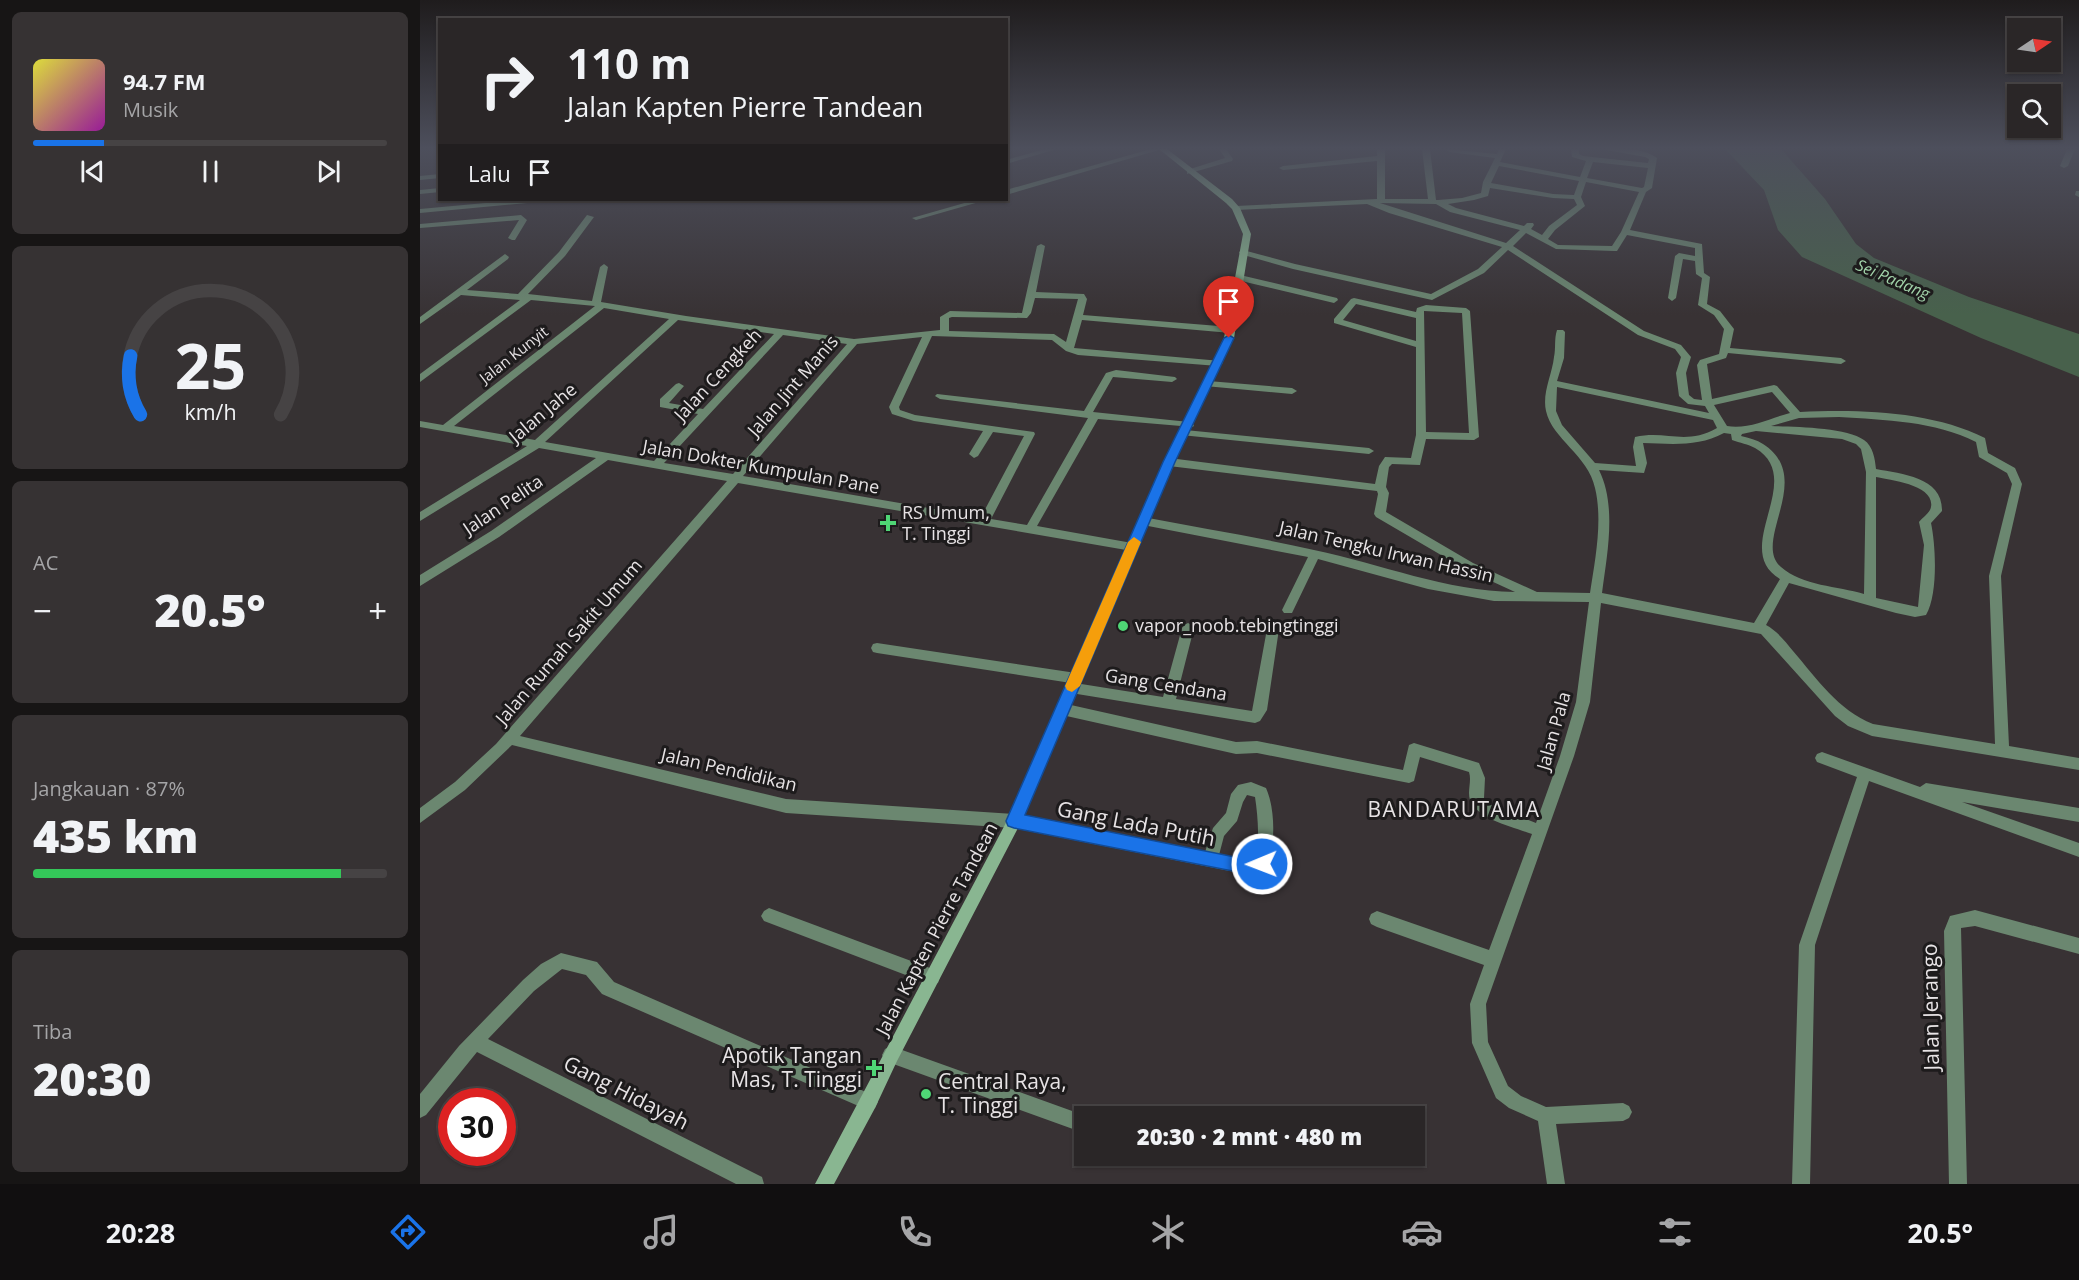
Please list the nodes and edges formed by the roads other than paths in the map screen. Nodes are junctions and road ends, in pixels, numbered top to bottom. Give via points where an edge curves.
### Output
1 (492, 204) edge
2 (966, 204) edge
3 (1231, 204) edge
4 (1311, 204) edge
5 (1381, 204) edge
6 (1440, 204) edge
7 (1580, 204) edge
8 (1637, 204) edge
9 (1236, 208) junction
10 (420, 211) edge
11 (590, 217) dead end
12 (916, 218) dead end
13 (420, 226) edge
14 (1528, 227) junction
15 (1625, 232) junction
16 (512, 238) dead end
17 (1544, 239) junction
18 (1041, 246) dead end
19 (1508, 246) junction
20 (1244, 252) junction
21 (505, 257) dead end
22 (1700, 259) junction
23 (604, 267) dead end
24 (1677, 270) junction
25 (1700, 274) junction
26 (1240, 278) junction
27 (460, 292) junction
28 (1031, 295) junction
29 (524, 298) junction
30 (1672, 298) dead end
31 (1334, 300) dead end
32 (599, 304) junction
33 (1420, 316) junction
34 (1078, 317) junction
35 (675, 318) junction
36 (420, 321) edge
37 (1231, 330) junction
38 (780, 332) junction
39 (1560, 332) dead end
40 (944, 333) junction
41 (928, 334) junction
42 (854, 342) junction
43 (1420, 345) junction
44 (1069, 349) junction
45 (1724, 350) junction
46 (1841, 361) dead end
47 (1218, 363) junction
48 (1172, 379) dead end
49 (420, 380) edge
50 (1552, 383) junction
51 (1208, 384) junction
52 (679, 386) dead end
53 (1292, 391) dead end
54 (940, 396) dead end
55 (1708, 404) junction
56 (705, 412) junction
57 (1091, 415) junction
58 (1797, 415) junction
59 (1717, 418) junction
60 (420, 424) edge
61 (1751, 427) junction
62 (990, 428) junction
63 (444, 429) junction
64 (1187, 429) junction
65 (1723, 429) junction
66 (1737, 431) junction
67 (1421, 435) junction
68 (536, 445) junction
69 (1369, 450) dead end
70 (974, 454) dead end
71 (605, 457) junction
72 (1169, 462) junction
73 (655, 466) junction
74 (1592, 466) junction
75 (1871, 472) junction
76 (733, 479) junction
77 (1380, 488) junction
78 (420, 517) edge
79 (984, 521) junction
80 (1143, 521) junction
81 (1030, 528) junction
82 (1132, 547) junction
83 (1315, 554) junction
84 (1787, 577) junction
85 (420, 581) edge
86 (1539, 597) junction
87 (1596, 598) junction
88 (1870, 600) junction
89 (1288, 610) dead end
90 (1188, 628) dead end
91 (1274, 629) dead end
92 (1757, 629) junction
93 (877, 648) dead end
94 (1073, 683) junction
95 (1168, 703) junction
96 (1062, 709) junction
97 (510, 739) junction
98 (2002, 751) junction
99 (1822, 758) dead end
100 (2079, 764) edge
101 (1865, 773) junction
102 (1895, 784) junction
103 (2079, 815) edge
104 (420, 816) edge
105 (1014, 821) junction
106 (1540, 831) junction
107 (2079, 850) edge
108 (1210, 860) junction
109 (769, 916) dead end
110 (1377, 919) dead end
111 (2079, 946) edge
112 (1494, 960) junction
113 (932, 977) junction
114 (476, 1042) junction
115 (891, 1055) junction
116 (869, 1102) junction
117 (420, 1109) edge
118 (1623, 1112) dead end
119 (1546, 1116) junction
120 (1074, 1120) edge
121 (755, 1184) edge
122 (824, 1184) edge
123 (1556, 1184) edge
124 (1801, 1184) edge
125 (1958, 1184) edge

1 - 10 street
2 - 12 street
3 - 9 main road
4 - 9 street
5 - 19 street via 1392,212
6 - 14 street
7 - 17 street
8 - 15 street
9 - 20 main road, Jalan Kapten Pierre Tandean via 1246,228
11 - 29 street
13 - 16 street via 521,217 523,220
14 - 17 street
14 - 19 street
15 - 17 street via 1614,249 1609,250 1563,249
15 - 22 street via 1699,246
18 - 28 street
19 - 20 street via 1472,276 1432,297
19 - 55 street via 1641,333 1678,347 1686,357 1681,373 1684,396 1692,402
20 - 26 main road, Jalan Kapten Pierre Tandean
21 - 27 street
22 - 24 street via 1680,256
22 - 25 street
23 - 32 street
24 - 25 street
24 - 30 street
25 - 45 street via 1706,277 1702,305 1717,313 1729,328
26 - 31 street
26 - 37 main road, Jalan Kapten Pierre Tandean
27 - 29 street
27 - 36 street
28 - 34 street via 1081,296
28 - 40 street via 1024,316 950,314 945,317
29 - 32 street
29 - 49 street
32 - 35 street
32 - 63 street, Jalan Kunyit
33 - 43 street
33 - 43 street via 1354,301 1336,321
33 - 67 street via 1420,310 1426,308 1467,311 1474,437
34 - 37 street
34 - 44 street
35 - 38 street
35 - 68 street, Jalan Jahe
37 - 47 main road, Jalan Kapten Pierre Tandean
38 - 42 street
38 - 56 street, Jalan Cengkeh
39 - 50 street, Jalan Pala via 1559,358
40 - 41 street
40 - 44 street via 1054,337
41 - 42 street
41 - 62 street via 894,407 896,412
42 - 76 street, Jalan Jint Manis
43 - 67 street
44 - 47 street
45 - 46 street
45 - 55 street via 1719,359 1703,362
47 - 51 main road, Jalan Kapten Pierre Tandean
48 - 57 street via 1112,373
50 - 59 street
50 - 74 street, Jalan Pala via 1553,418
51 - 53 street
51 - 64 main road, Jalan Kapten Pierre Tandean
52 - 56 street via 664,405
54 - 57 street
55 - 58 street via 1773,388
55 - 59 street
56 - 73 street, Jalan Cengkeh
57 - 64 street
57 - 81 street
58 - 61 street
58 - 98 street via 1869,416 1974,435 1981,440 1983,455 2016,476 1995,576
59 - 65 street
60 - 63 street, Jalan Dokter Kumpulan Pane
61 - 66 street
61 - 75 street via 1849,436 1863,445
62 - 70 street
62 - 79 street via 1030,434
63 - 68 street, Jalan Dokter Kumpulan Pane
64 - 69 street
64 - 72 main road, Jalan Kapten Pierre Tandean
65 - 66 street
65 - 74 street via 1692,441 1639,439 1640,470
66 - 84 street via 1736,438 1765,450 1780,473 1767,555 1773,568
67 - 77 street via 1416,462 1389,460
68 - 71 street, Jalan Dokter Kumpulan Pane
68 - 78 street, Jalan Jahe
71 - 73 street, Jalan Dokter Kumpulan Pane
71 - 85 street, Jalan Pelita
72 - 77 street
72 - 80 main road, Jalan Kapten Pierre Tandean
73 - 76 street, Jalan Dokter Kumpulan Pane
74 - 87 street, Jalan Pala via 1601,489 1603,516
75 - 88 street
75 - 88 street via 1925,485 1938,506 1925,522 1930,545 1925,610 1917,613
76 - 79 street, Jalan Dokter Kumpulan Pane
76 - 97 street, Jalan Rumah Sakit Umum
77 - 86 street via 1384,493 1380,514 1384,518 1469,566
79 - 81 street, Jalan Dokter Kumpulan Pane
80 - 82 main road, Jalan Kapten Pierre Tandean
80 - 83 street, Jalan Tengku Irwan Hassin
81 - 82 street, Jalan Dokter Kumpulan Pane
82 - 94 main road, Jalan Kapten Pierre Tandean
83 - 86 street, Jalan Tengku Irwan Hassin via 1428,584 1494,596
83 - 89 street
84 - 88 street
84 - 92 street
86 - 87 street, Jalan Tengku Irwan Hassin
87 - 92 street, Jalan Tengku Irwan Hassin
87 - 106 street, Jalan Pala via 1583,702
90 - 95 street
91 - 95 street, Gang Cendana via 1260,710 1255,717
92 - 98 street, Jalan Tengku Irwan Hassin via 1765,630 1782,645 1850,720 1872,730
93 - 94 street, Gang Cendana
94 - 95 street, Gang Cendana
94 - 96 main road, Jalan Kapten Pierre Tandean
96 - 105 main road, Jalan Kapten Pierre Tandean
96 - 106 street via 1236,748 1257,747 1409,777 1414,748 1474,767 1479,805
97 - 104 street, Jalan Rumah Sakit Umum via 460,786
97 - 105 street, Jalan Pendidikan via 786,806
98 - 100 street, Jalan Tengku Irwan Hassin
99 - 101 street
101 - 102 street
101 - 124 street via 1807,945
102 - 103 street
102 - 107 street
105 - 108 street, Gang Lada Putih
105 - 113 main road, Jalan Kapten Pierre Tandean
106 - 112 street, Jalan Pala
108 - 108 street, Gang Lada Putih via 1250,868 1262,864 1265,807 1261,793 1251,788 1243,790 1236,799 1232,816 1218,833
109 - 113 street
110 - 112 street
111 - 125 street, Jalan Jerango via 1975,918 1956,921 1952,931
112 - 119 street, Jalan Pala via 1479,1004 1480,1043 1502,1092
113 - 115 main road, Jalan Kapten Pierre Tandean
114 - 116 street via 538,976 561,961 591,968 608,988
114 - 117 street
114 - 121 street, Gang Hidayah
115 - 116 main road, Jalan Kapten Pierre Tandean
115 - 120 street
116 - 122 main road, Jalan Kapten Pierre Tandean
118 - 119 street
119 - 123 street

